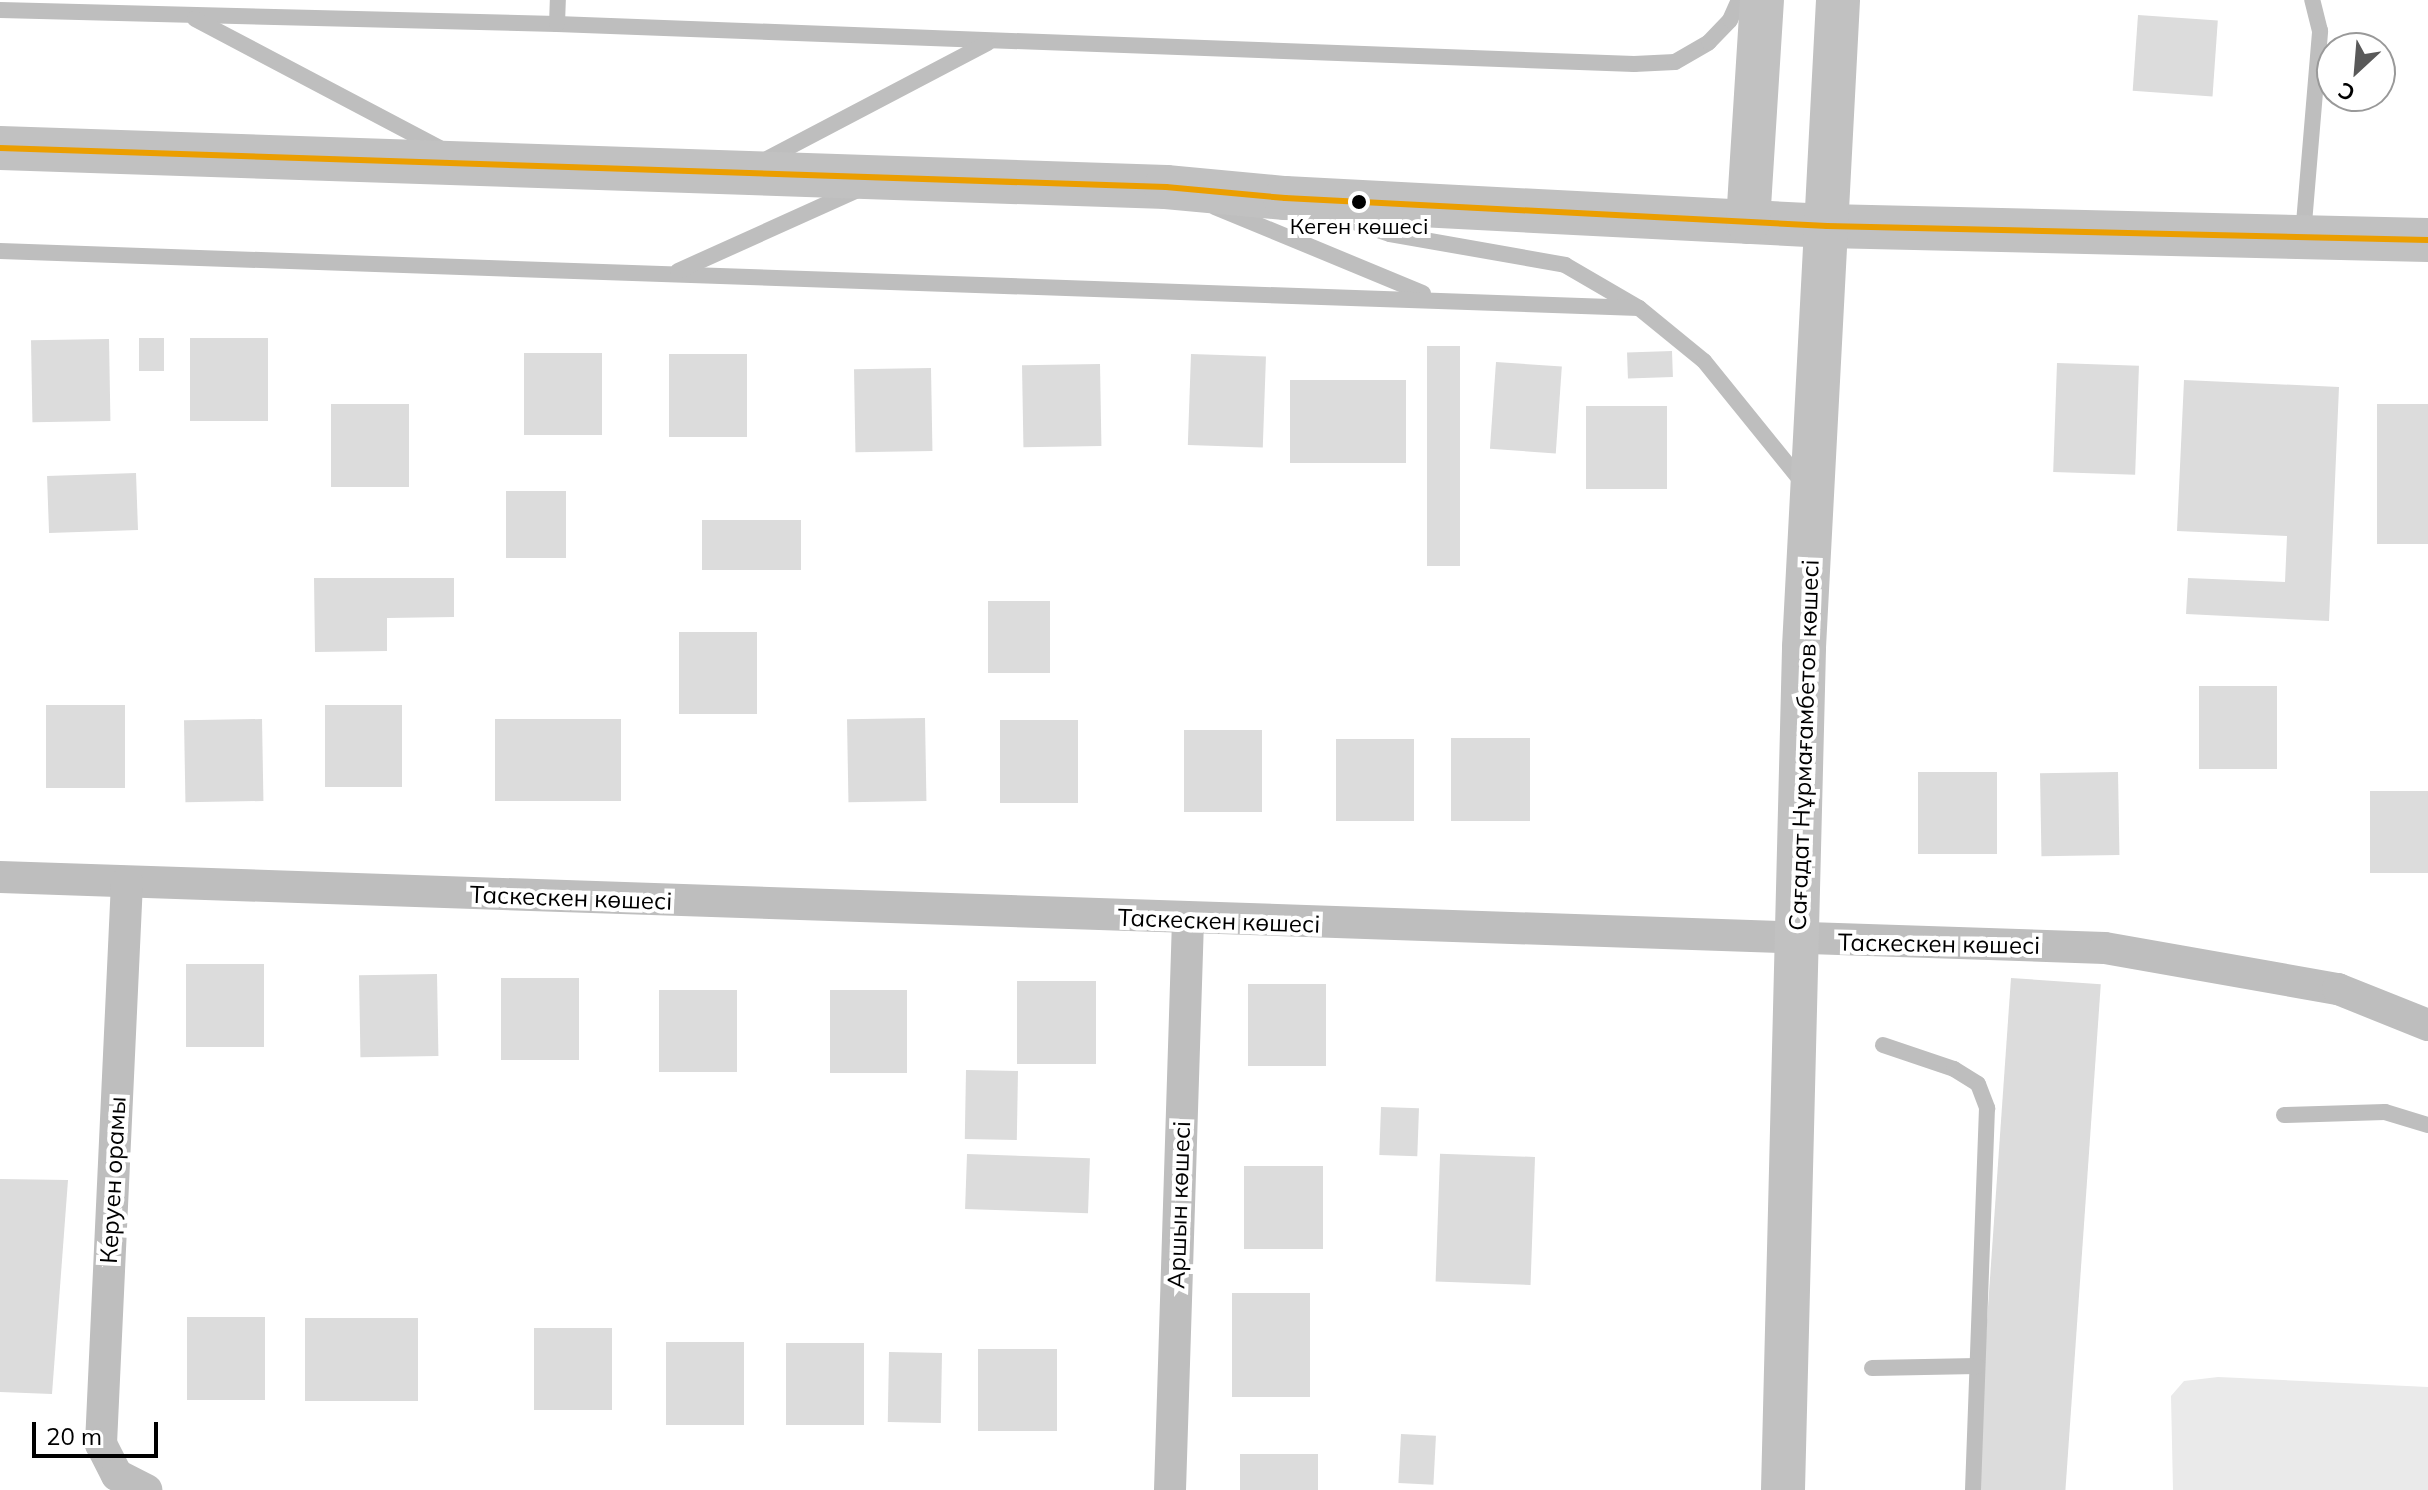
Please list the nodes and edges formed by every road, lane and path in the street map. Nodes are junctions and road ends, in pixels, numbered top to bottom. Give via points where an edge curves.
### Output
1 (558, 0) edge
2 (1739, 0) edge
3 (1762, 0) edge
4 (1838, 0) edge
5 (2312, 0) edge
6 (0, 10) edge
7 (189, 16) junction
8 (557, 24) junction
9 (990, 42) junction
10 (0, 148) edge
11 (470, 163) junction
12 (742, 172) junction
13 (887, 177) junction
14 (1166, 187) junction
15 (1285, 198) junction
16 (1748, 222) junction
17 (1827, 226) junction
18 (2303, 235) junction
19 (2428, 240) edge
20 (0, 251) edge
21 (673, 273) junction
22 (1432, 297) junction
23 (1639, 308) junction
24 (1812, 495) junction
25 (0, 877) edge
26 (127, 882) junction
27 (1188, 920) junction
28 (1799, 940) junction
29 (2428, 1025) edge
30 (1883, 1045) dead end
31 (2284, 1115) dead end
32 (2428, 1125) edge
33 (1977, 1366) junction
34 (1872, 1368) dead end
35 (146, 1490) edge
36 (1170, 1490) edge
37 (1783, 1490) edge
38 (1973, 1490) edge

1 - 8 lane
2 - 9 lane via 1730,20 1709,42 1675,62
3 - 16 street
4 - 17 street, Сағадат Нұрмағамбетов көшесі
5 - 18 lane via 2320,31
6 - 7 lane
7 - 8 lane
7 - 11 lane
8 - 9 lane
9 - 12 lane
10 - 11 street
11 - 12 street
12 - 13 street
13 - 14 street
13 - 21 lane
14 - 15 street
14 - 22 lane
15 - 16 street
15 - 23 lane via 1390,234 1565,265
16 - 17 street
17 - 18 street
17 - 24 street, Сағадат Нұрмағамбетов көшесі
18 - 19 street
20 - 21 lane
21 - 22 lane
22 - 23 lane
23 - 24 lane via 1704,361
24 - 28 street, Сағадат Нұрмағамбетов көшесі
25 - 26 street, Таскескен көшесі
26 - 27 street, Таскескен көшесі
26 - 35 street, Керуен орамы via 101,1444 117,1475
27 - 28 street, Таскескен көшесі
27 - 36 street, Аршын көшесі
28 - 29 street, Таскескен көшесі via 2105,948 2338,989
28 - 37 street, Сағадат Нұрмағамбетов көшесі
30 - 33 lane via 1954,1069 1978,1084 1987,1108
31 - 32 lane via 2385,1112
33 - 34 lane
33 - 38 lane

